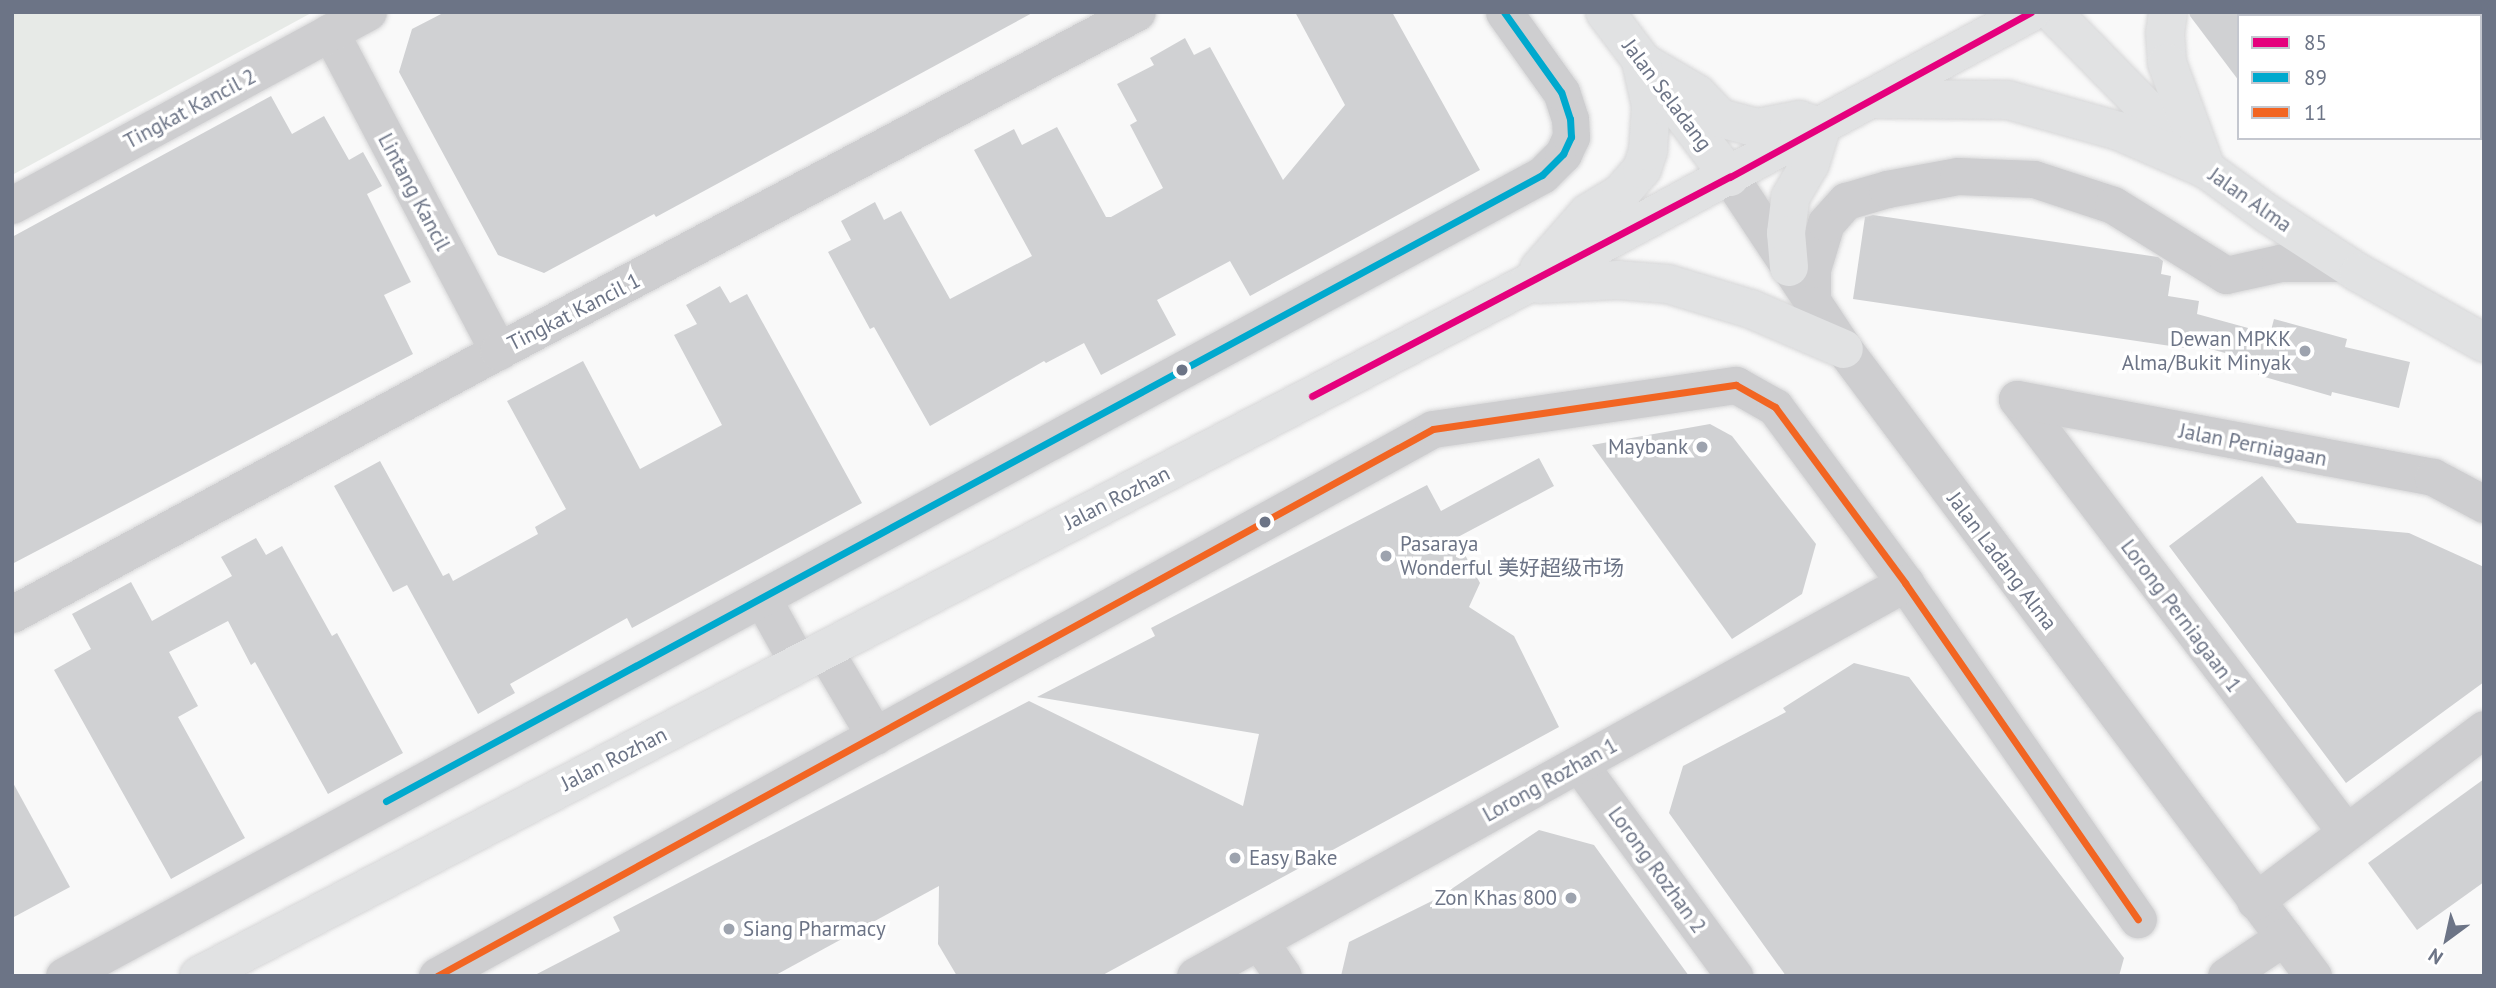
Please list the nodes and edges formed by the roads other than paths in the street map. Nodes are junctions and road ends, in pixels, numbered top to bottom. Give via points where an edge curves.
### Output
1 (368, 12) edge
2 (1137, 12) edge
3 (1504, 12) edge
4 (1605, 12) edge
5 (2031, 12) edge
6 (2052, 12) edge
7 (2168, 12) edge
8 (330, 33) junction
9 (1642, 61) junction
10 (1873, 99) junction
11 (1821, 127) junction
12 (2206, 169) junction
13 (1730, 177) junction
14 (12, 205) edge
15 (2343, 262) junction
16 (1789, 267) junction
17 (1527, 284) junction
18 (1812, 302) junction
19 (2484, 343) edge
20 (1844, 349) junction
21 (498, 351) junction
22 (2017, 399) joint
23 (2484, 504) edge
24 (1905, 583) junction
25 (762, 598) junction
26 (12, 614) edge
27 (811, 657) junction
28 (2484, 730) edge
29 (875, 736) junction
30 (1579, 764) junction
31 (2346, 832) junction
32 (2255, 901) junction
33 (2138, 919) dead end
34 (2284, 937) junction
35 (1259, 941) junction
36 (64, 976) edge
37 (199, 976) edge
38 (437, 976) edge
39 (1195, 976) edge
40 (1283, 976) edge
41 (1734, 976) edge
42 (2227, 976) edge
43 (2313, 976) edge

1 - 8 street, Tingkat Kancil 2
2 - 21 street, Tingkat Kancil 1
3 - 25 street via 1561,92 1570,119 1570,137 1563,154 1542,176
4 - 9 main road, Jalan Seladang
5 - 10 main road, Jalan Rozhan
6 - 12 main road, Jalan Alma
7 - 12 main road via 2167,63
8 - 14 street, Tingkat Kancil 2
8 - 21 street, Lintang Kancil
9 - 11 main road via 1697,94 1720,118 1757,128 1799,120
9 - 13 main road, Jalan Seladang
9 - 17 main road via 1651,106 1642,169 1621,193 1588,213
10 - 11 main road, Jalan Rozhan
10 - 12 main road via 2008,100 2119,131
11 - 13 main road, Jalan Rozhan
11 - 16 main road via 1810,164 1790,198
12 - 15 main road, Jalan Alma
13 - 16 street, Jalan Ladang Alma
13 - 17 main road, Jalan Rozhan
15 - 18 street via 2280,263 2226,275 2113,205 2034,179 1958,176 1846,201 1826,223 1812,269
15 - 19 main road, Jalan Alma
16 - 18 street, Jalan Ladang Alma
17 - 20 main road via 1618,280 1668,285 1751,309
17 - 27 main road, Jalan Rozhan
18 - 20 street, Jalan Ladang Alma
20 - 32 street, Jalan Ladang Alma
21 - 26 street, Tingkat Kancil 1
22 - 23 street, Jalan Perniagaan via 2433,477
22 - 31 street, Lorong Perniagaan 1
24 - 29 street via 1774,407 1736,385 1561,409 1433,429
24 - 30 street, Lorong Rozhan 1
24 - 33 street
25 - 27 street
25 - 36 street
27 - 29 street
27 - 37 main road, Jalan Rozhan
28 - 31 street
29 - 38 street
30 - 35 street, Lorong Rozhan 1
30 - 41 street, Lorong Rozhan 2
31 - 32 street
32 - 34 street, Jalan Ladang Alma
34 - 42 street
34 - 43 street, Jalan Ladang Alma
35 - 39 street, Lorong Rozhan 1
35 - 40 street

